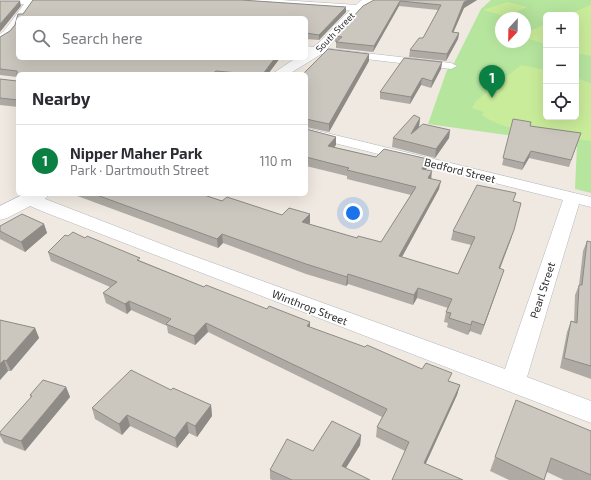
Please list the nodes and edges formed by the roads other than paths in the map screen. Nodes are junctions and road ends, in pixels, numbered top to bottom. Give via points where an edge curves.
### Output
1 (32, 0) edge
2 (55, 0) edge
3 (232, 0) edge
4 (369, 0) edge
5 (0, 2) edge
6 (358, 8) junction
7 (20, 16) edge
8 (15, 27) edge
9 (0, 39) edge
10 (308, 49) edge
11 (320, 50) junction
12 (308, 57) edge
13 (303, 60) edge
14 (451, 66) dead end
15 (282, 72) edge
16 (308, 132) edge
17 (34, 196) edge
18 (582, 200) edge
19 (0, 214) edge
20 (513, 382) junction
21 (591, 412) edge

1 - 2 main road
1 - 5 main road
1 - 7 street
3 - 6 main road
4 - 6 main road, South Street
6 - 11 main road, South Street
8 - 9 street
10 - 11 street
11 - 12 main road, South Street
11 - 14 street
13 - 15 main road, South Street
16 - 18 street, Bedford Street
17 - 19 main road
17 - 20 street, Winthrop Street via 170,254
18 - 20 street, Pearl Street
20 - 21 street, Winthrop Street

